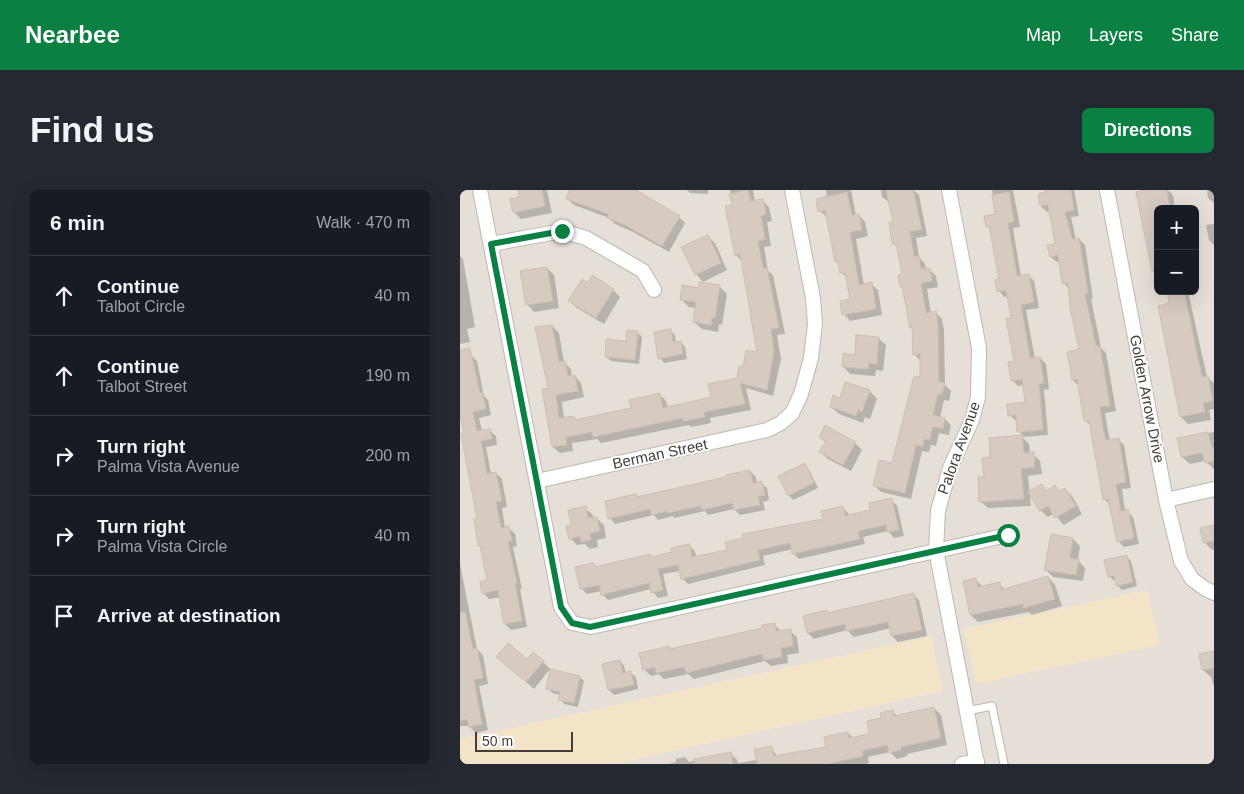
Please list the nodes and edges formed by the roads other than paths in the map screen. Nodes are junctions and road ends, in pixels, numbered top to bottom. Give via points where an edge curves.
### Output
1 (480, 190) edge
2 (792, 190) edge
3 (949, 190) edge
4 (1107, 190) edge
5 (491, 244) junction
6 (654, 290) dead end
7 (537, 481) junction
8 (1214, 489) edge
9 (1166, 500) junction
10 (1008, 535) dead end
11 (936, 550) junction
12 (1214, 593) edge
13 (967, 711) junction
14 (977, 762) edge
15 (962, 764) edge
16 (1004, 764) edge

1 - 5 street
2 - 7 street, Berman Street via 815,324 811,358 792,413 767,430
3 - 11 street, Palora Avenue via 979,348 978,397 972,420 950,468 938,511
4 - 9 street, Golden Arrow Drive
5 - 6 street via 562,231 586,238 643,271
5 - 7 street
7 - 11 street via 561,607 572,623 590,627
8 - 9 street
9 - 12 street, Golden Arrow Drive via 1181,561 1192,579
10 - 11 street
11 - 13 street, Palora Avenue
13 - 14 street, Palora Avenue
13 - 16 lane via 992,706
14 - 15 street

